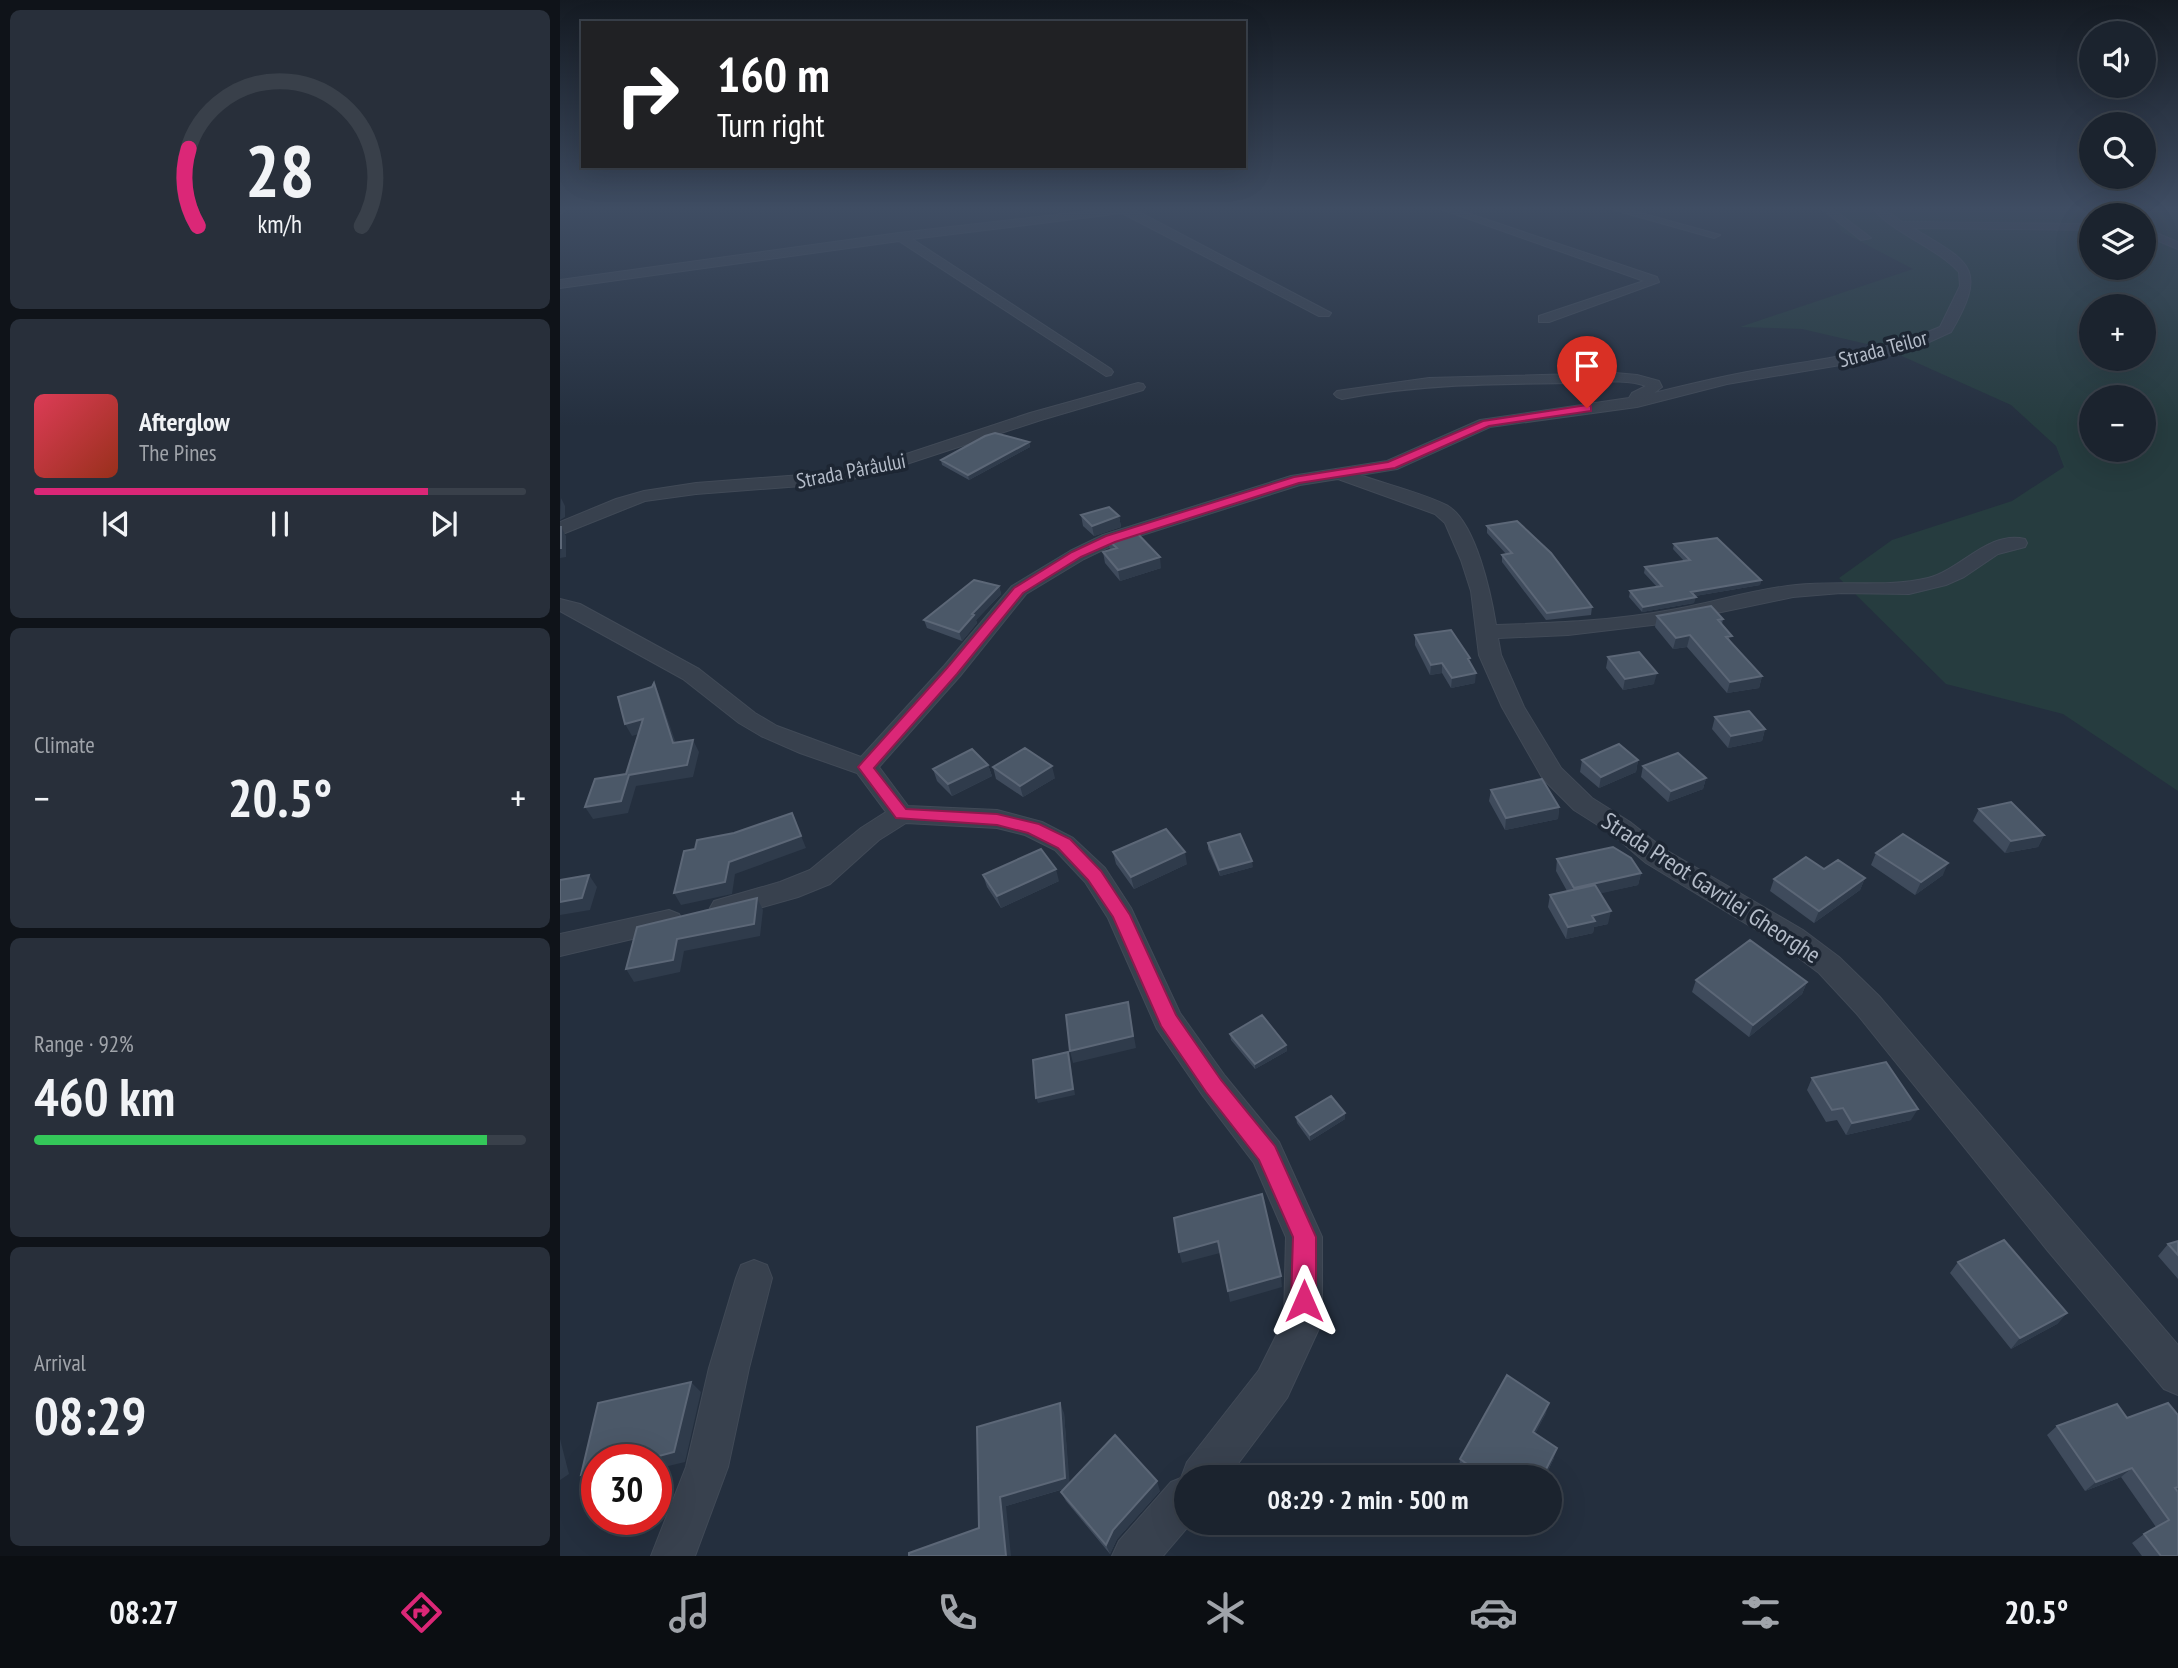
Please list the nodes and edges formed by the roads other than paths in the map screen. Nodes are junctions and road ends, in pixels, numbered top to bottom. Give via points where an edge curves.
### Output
1 (968, 282) edge
2 (1264, 282) edge
3 (1653, 282) edge
4 (1966, 282) edge
5 (1325, 313) dead end
6 (1545, 318) dead end
7 (1106, 372) dead end
8 (1138, 387) dead end
9 (1342, 394) dead end
10 (1637, 402) junction
11 (1340, 473) junction
12 (560, 529) edge
13 (2018, 543) dead end
14 (560, 605) edge
15 (1485, 632) junction
16 (866, 767) junction
17 (901, 814) junction
18 (560, 946) edge
19 (754, 1278) dead end
20 (2178, 1375) edge
21 (1211, 1465) edge
22 (1174, 1511) edge
23 (673, 1556) edge
24 (1134, 1556) edge

1 - 7 street
2 - 5 street
3 - 6 street
4 - 10 street, Strada Teilor via 1946,329 1911,345
8 - 12 street, Strada Pârâului via 1021,421 899,464 819,480 643,496
9 - 10 street via 1428,381 1612,379 1654,384 1637,396
10 - 11 street via 1486,423 1391,465
11 - 15 street, Strada Preot Gavrilei Gheorghe via 1441,510 1453,520 1481,591
11 - 16 street via 1297,480 1110,539 1046,572 1019,590
13 - 15 street via 1991,550 1939,581 1909,588 1793,591 1669,617 1568,629
14 - 16 street via 691,674 768,731
15 - 20 street, Strada Preot Gavrilei Gheorghe via 1513,707 1552,773 1583,804 1656,856 1793,938 1829,965 1868,1005
16 - 17 street
17 - 18 street via 820,877 788,890
17 - 21 street via 997,819 1034,828 1064,844 1095,876 1121,915 1168,1020 1267,1153 1304,1237 1303,1322 1273,1384
19 - 23 street via 707,1467
22 - 24 street

